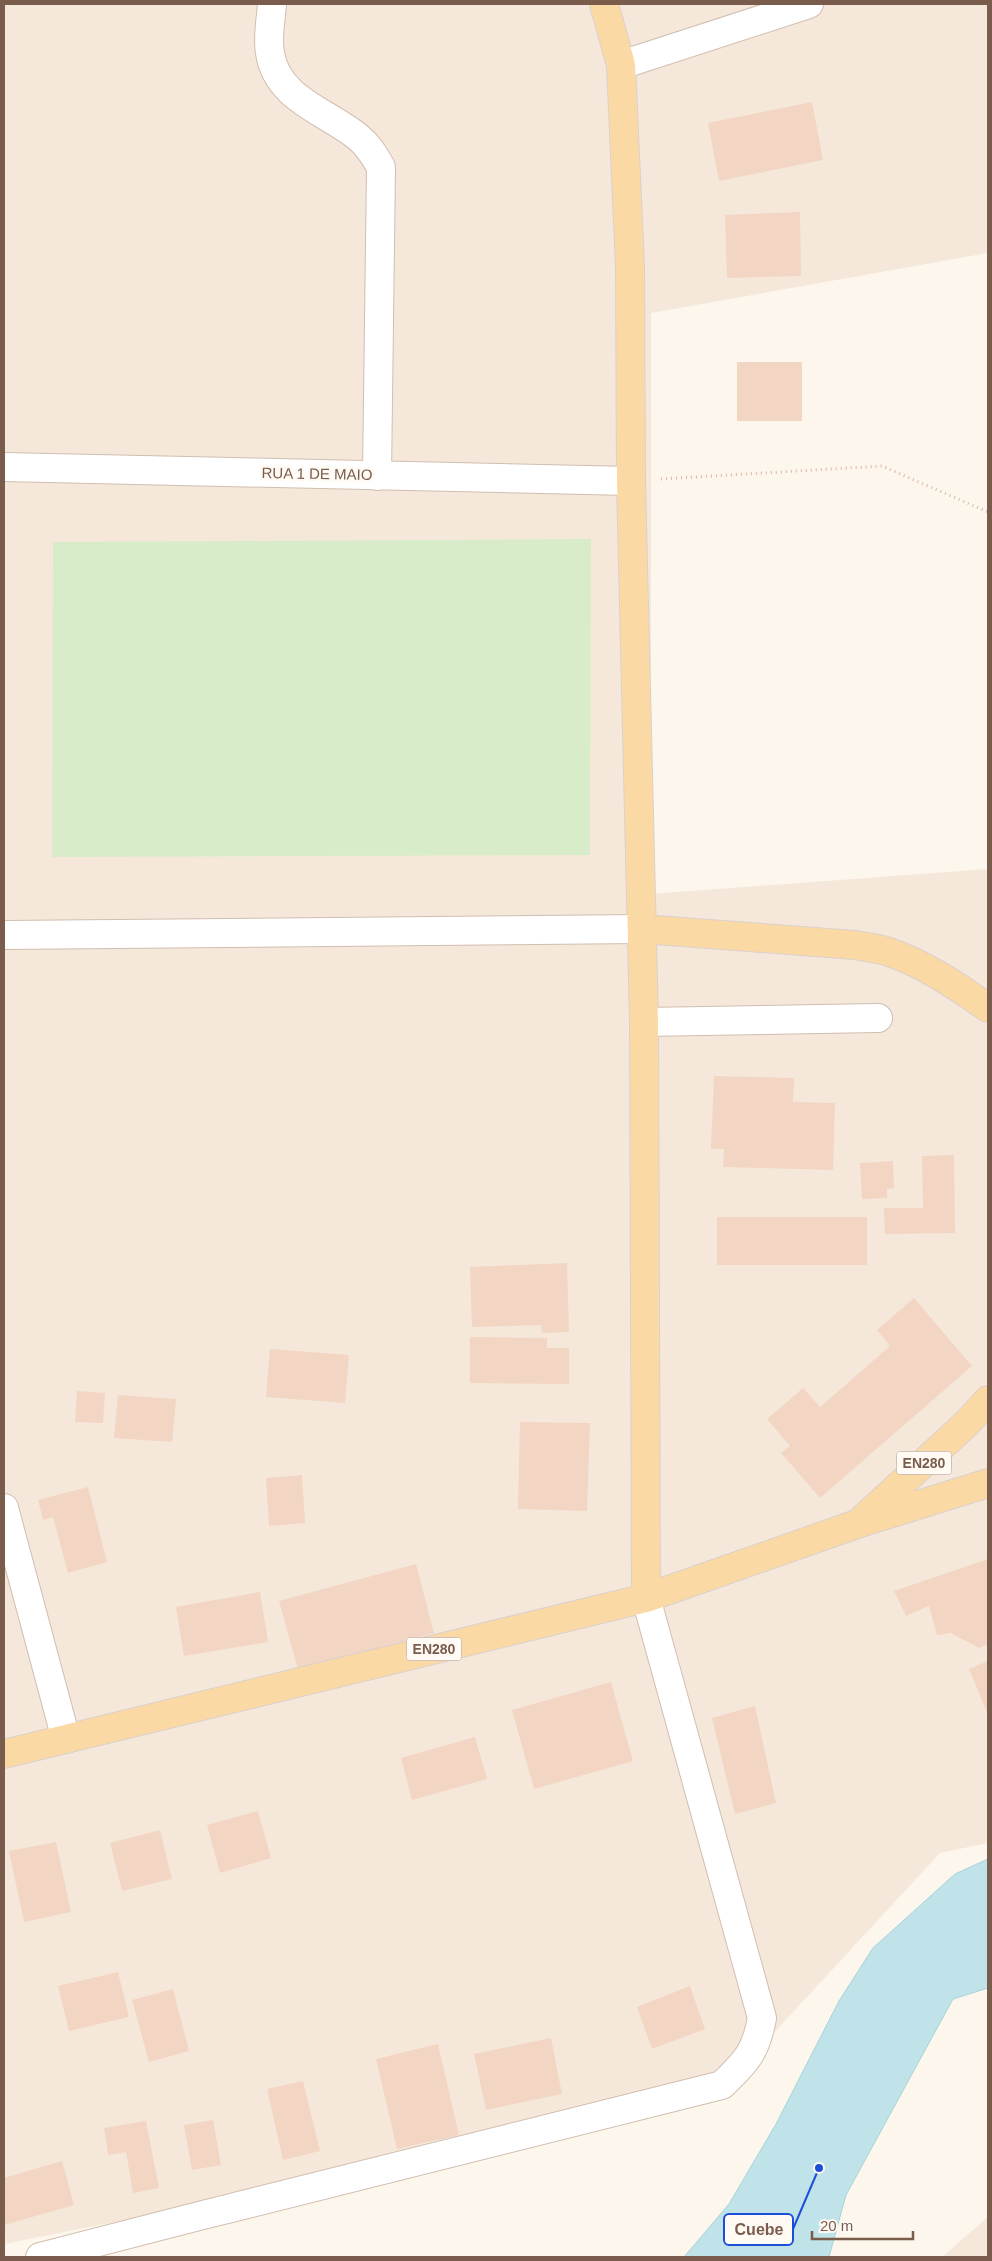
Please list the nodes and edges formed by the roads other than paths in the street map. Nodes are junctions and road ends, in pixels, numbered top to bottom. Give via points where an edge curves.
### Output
1 (272, 4) edge
2 (604, 4) edge
3 (809, 4) edge
4 (621, 64) junction
5 (4, 467) edge
6 (377, 476) junction
7 (630, 481) junction
8 (642, 929) junction
9 (4, 935) edge
10 (988, 1008) edge
11 (878, 1018) dead end
12 (644, 1022) junction
13 (988, 1400) edge
14 (988, 1483) edge
15 (4, 1508) edge
16 (857, 1524) junction
17 (646, 1598) junction
18 (66, 1739) junction
19 (4, 1754) edge
20 (40, 2257) edge

1 - 6 street via 269,52 283,85 357,136 372,151 381,167
2 - 4 main road
3 - 4 street
4 - 7 main road via 630,267
5 - 6 street, RUA 1 DE MAIO
6 - 7 street, RUA 1 DE MAIO
7 - 8 main road
8 - 9 street
8 - 10 main road via 855,945 886,951 926,968
8 - 12 main road
11 - 12 street
12 - 17 main road
13 - 16 main road, EN280
14 - 16 main road, EN280
15 - 18 street
16 - 17 main road, EN280
17 - 18 main road, EN280
17 - 20 street via 762,2018 759,2038 747,2062 722,2085
18 - 19 main road, EN280

